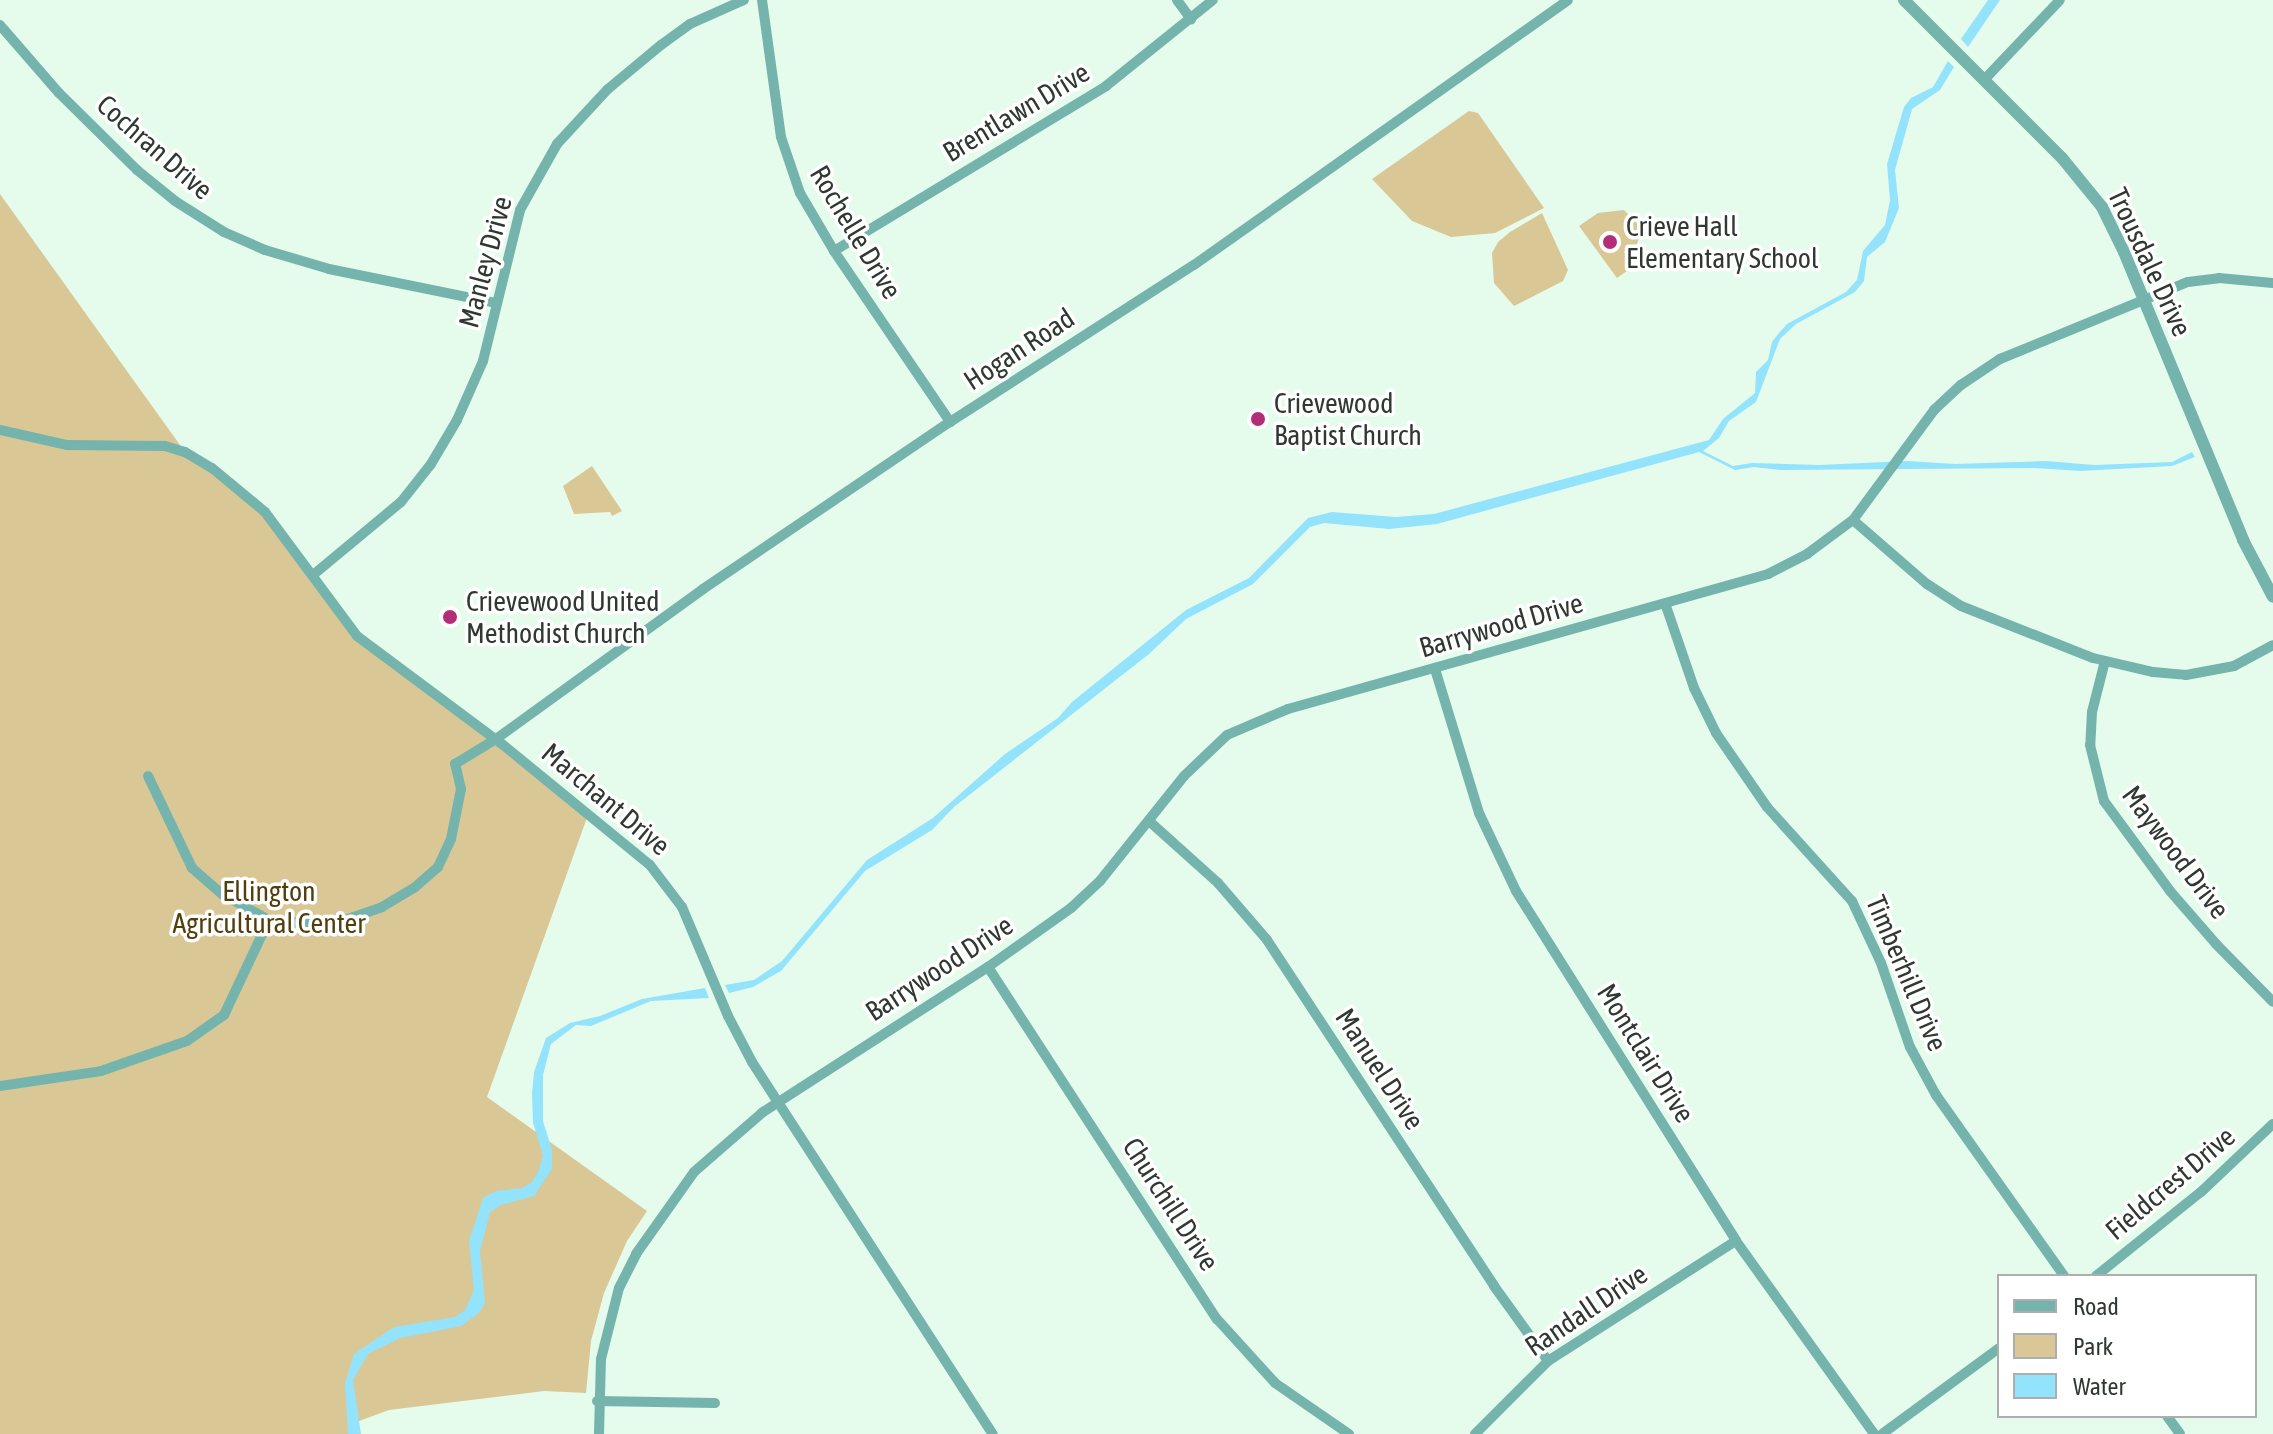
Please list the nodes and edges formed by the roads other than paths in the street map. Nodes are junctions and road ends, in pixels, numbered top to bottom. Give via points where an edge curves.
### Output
1 (744, 0) edge
2 (762, 0) edge
3 (1177, 0) edge
4 (1213, 0) edge
5 (1568, 0) edge
6 (1904, 0) edge
7 (2060, 0) edge
8 (1191, 19) junction
9 (0, 25) edge
10 (1984, 80) junction
11 (834, 251) junction
12 (2273, 283) edge
13 (2144, 298) junction
14 (496, 303) junction
15 (950, 422) junction
16 (0, 430) edge
17 (1853, 520) junction
18 (313, 575) junction
19 (2273, 597) edge
20 (1666, 606) junction
21 (2273, 645) edge
22 (2105, 661) junction
23 (1435, 669) junction
24 (496, 739) junction
25 (148, 776) dead end
26 (1149, 821) junction
27 (269, 920) junction
28 (988, 967) junction
29 (2273, 1002) edge
30 (0, 1086) edge
31 (777, 1103) junction
32 (2273, 1124) edge
33 (1736, 1241) junction
34 (2063, 1274) edge
35 (2098, 1274) edge
36 (1997, 1349) edge
37 (1548, 1361) junction
38 (597, 1401) junction
39 (715, 1403) dead end
40 (599, 1434) edge
41 (993, 1434) edge
42 (1349, 1434) edge
43 (1475, 1434) edge
44 (1874, 1434) edge
45 (1882, 1434) edge

1 - 14 street, Manley Drive via 671,37 608,89 565,134 520,210
2 - 11 street, Rochelle Drive via 784,151 805,205
3 - 8 street
4 - 8 street, Brentlawn Drive
5 - 15 street, Hogan Road via 1194,265
6 - 10 street, Trousdale Drive
7 - 10 street
8 - 11 street, Brentlawn Drive via 1095,93
9 - 14 street, Cochran Drive via 59,93 144,176 224,232 329,269
10 - 13 street, Trousdale Drive via 2092,192
11 - 15 street, Rochelle Drive
12 - 13 street, Barrywood Drive via 2214,278
13 - 17 street, Barrywood Drive via 1987,367 1943,400
13 - 19 street, Trousdale Drive via 2243,540
14 - 18 street, Manley Drive via 478,376 431,464 383,519
15 - 24 street, Hogan Road via 703,589
16 - 18 street, Marchant Drive via 45,442 143,443 185,452 249,496
17 - 20 street, Barrywood Drive via 1807,554 1768,574
17 - 22 street via 1961,606
18 - 24 street, Marchant Drive via 351,631
20 - 23 street, Barrywood Drive
20 - 34 street, Timberhill Drive via 1716,733 1767,807 1852,901 1929,1083
21 - 22 street via 2234,666 2200,674 2153,672
22 - 29 street, Maywood Drive via 2090,745 2104,801 2182,905
23 - 26 street, Barrywood Drive via 1288,709 1234,731 1193,767
23 - 33 street, Montclair Drive via 1479,813 1501,863
24 - 27 street, Hogan Road via 455,764 461,789 456,823 446,855 425,879 392,902 345,920
24 - 31 street, Marchant Drive via 623,839 667,885 687,916 735,1031
25 - 27 street via 192,868 222,894
26 - 28 street, Barrywood Drive via 1071,908
26 - 37 street, Manuel Drive via 1218,883 1267,940
27 - 30 street via 229,1006 214,1024 187,1041 101,1071
28 - 31 street, Barrywood Drive
28 - 42 street, Churchill Drive via 1217,1319 1275,1383
31 - 38 street, Barrywood Drive via 694,1172 636,1254 608,1323
31 - 41 street, Marchant Drive
32 - 35 street, Fieldcrest Drive via 2201,1192
33 - 37 street, Randall Drive
33 - 44 street, Montclair Drive
36 - 45 street
37 - 43 street, Randall Drive
38 - 39 street
38 - 40 street, Barrywood Drive

